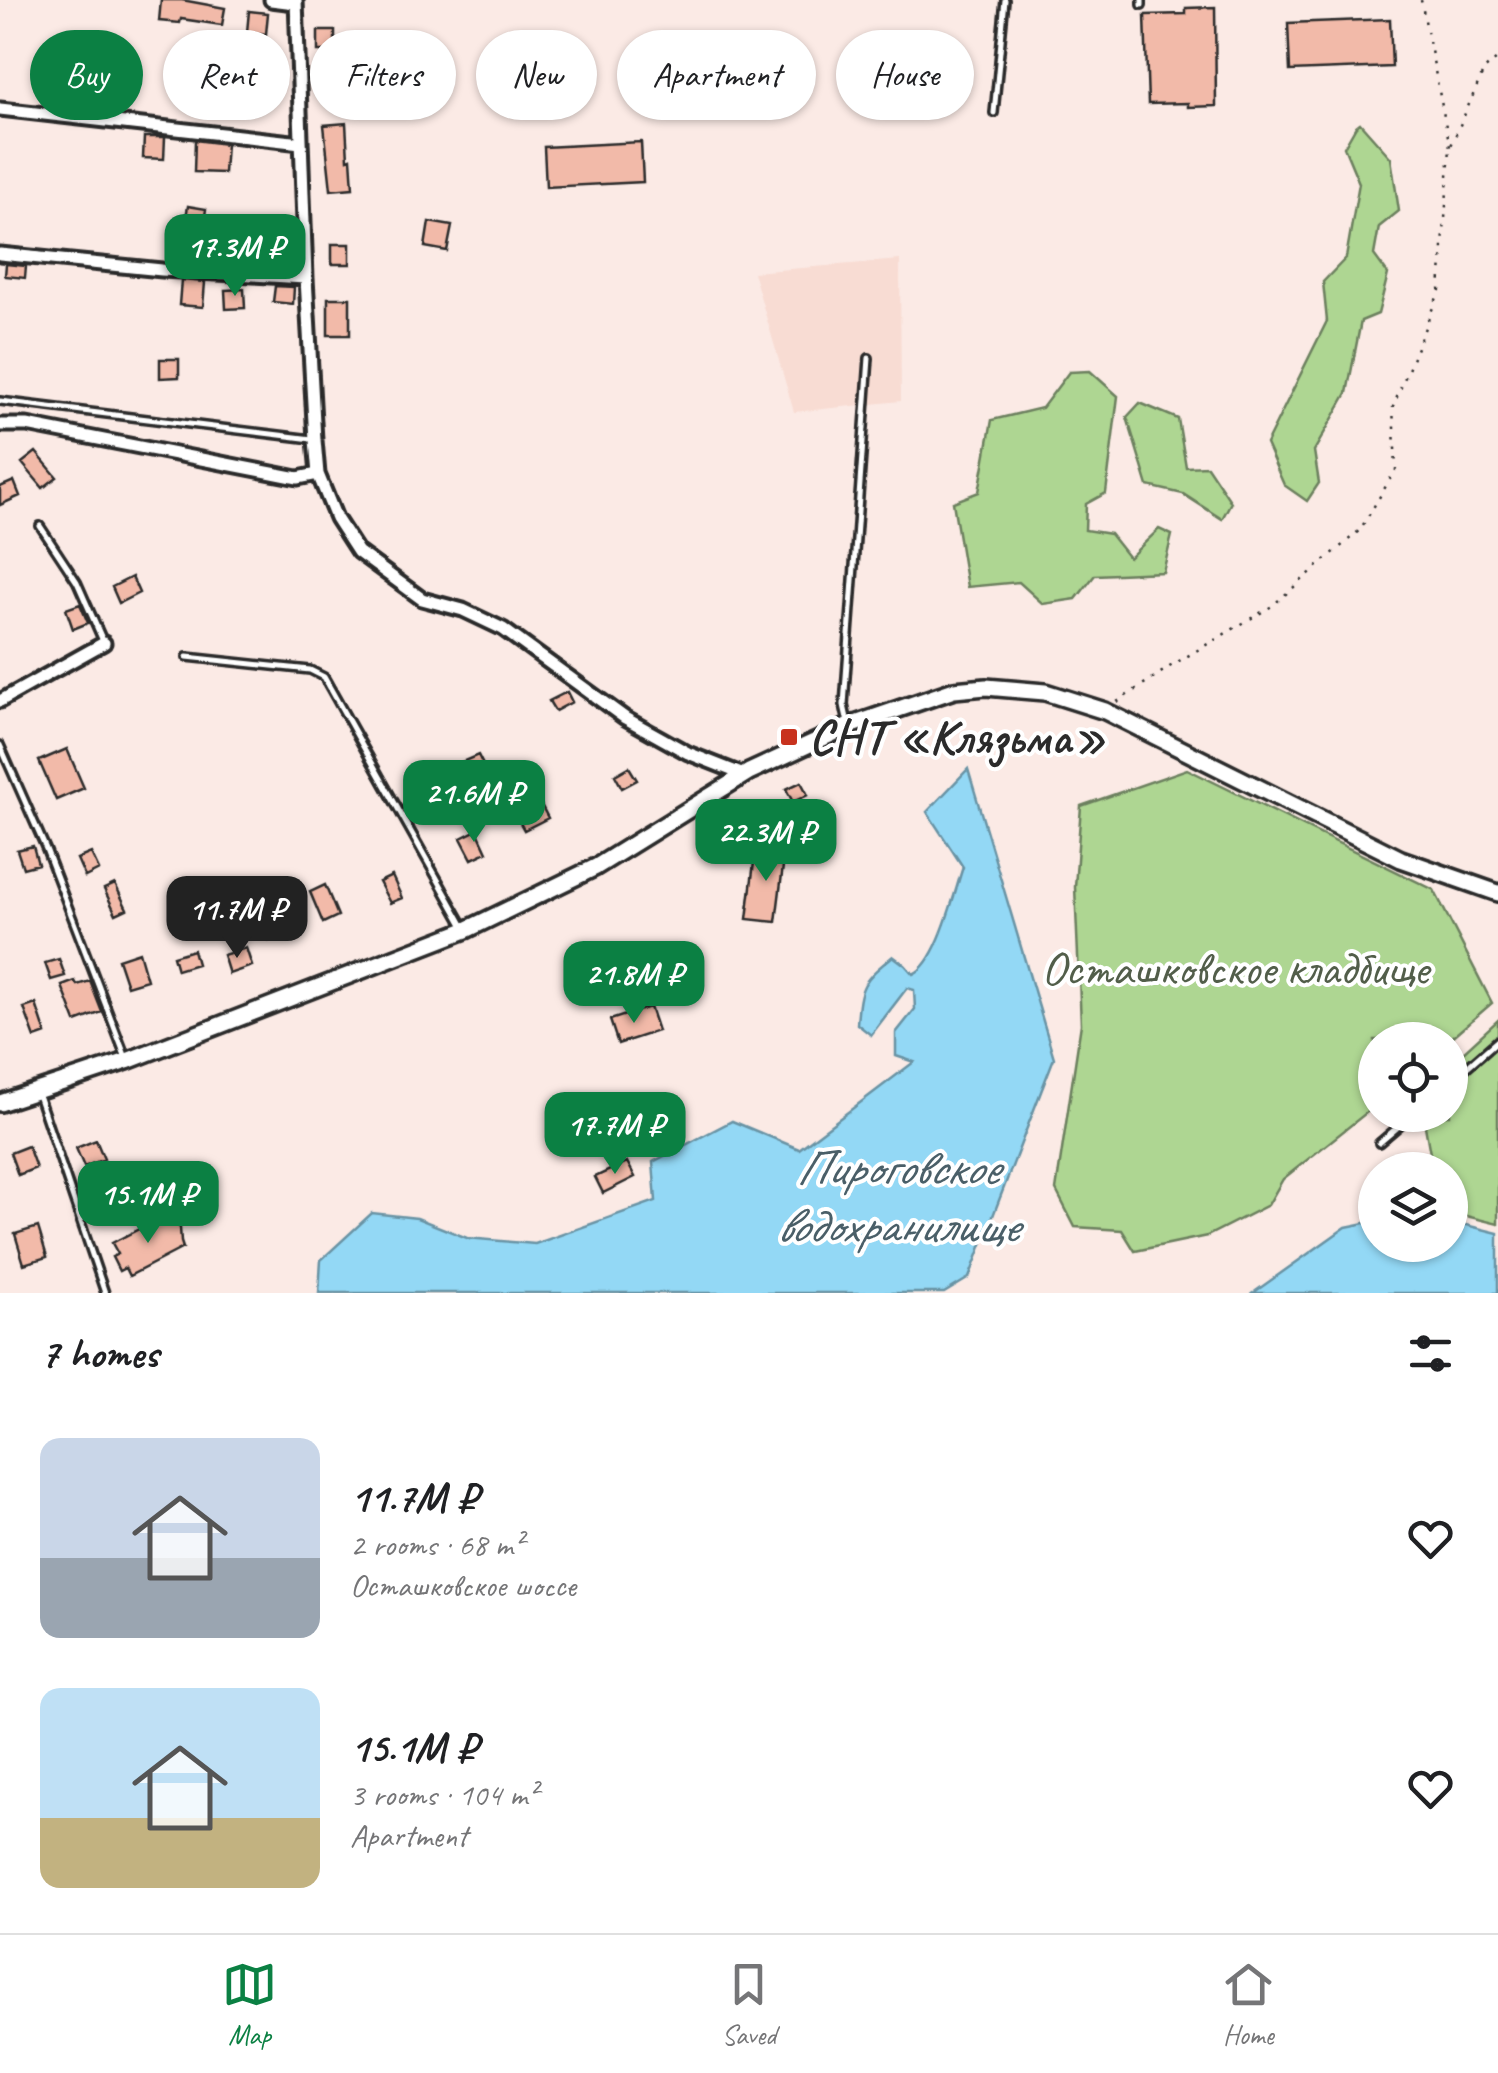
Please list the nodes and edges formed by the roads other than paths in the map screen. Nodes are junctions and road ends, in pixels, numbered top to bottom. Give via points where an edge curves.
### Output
1 (271, 0) edge
2 (1006, 0) edge
3 (296, 2) edge
4 (0, 108) edge
5 (994, 113) dead end
6 (302, 143) junction
7 (0, 254) edge
8 (306, 278) junction
9 (869, 358) dead end
10 (0, 401) edge
11 (0, 425) edge
12 (315, 440) junction
13 (318, 474) junction
14 (40, 526) dead end
15 (104, 643) joint
16 (186, 658) dead end
17 (0, 701) edge
18 (848, 726) junction
19 (0, 746) edge
20 (744, 775) junction
21 (1498, 893) edge
22 (466, 930) junction
23 (1498, 1040) edge
24 (128, 1061) junction
25 (1468, 1066) edge
26 (36, 1090) junction
27 (0, 1103) edge
28 (1393, 1132) edge
29 (1379, 1144) dead end
30 (106, 1293) edge

1 - 3 street
2 - 5 lane
3 - 6 street
4 - 6 street
6 - 8 street
7 - 8 street
8 - 12 street
9 - 18 lane via 844,705
10 - 12 lane
11 - 13 street via 298,478
12 - 13 street
13 - 20 street via 358,552 422,599 503,629 625,718
14 - 15 lane via 77,582
15 - 17 street
16 - 22 lane via 310,670 324,678
18 - 20 street
18 - 21 street via 954,690 1045,692 1104,711 1400,859
19 - 24 lane
20 - 22 street via 596,867
22 - 24 street
23 - 25 lane
24 - 26 street
26 - 27 street
26 - 30 lane
28 - 29 lane

